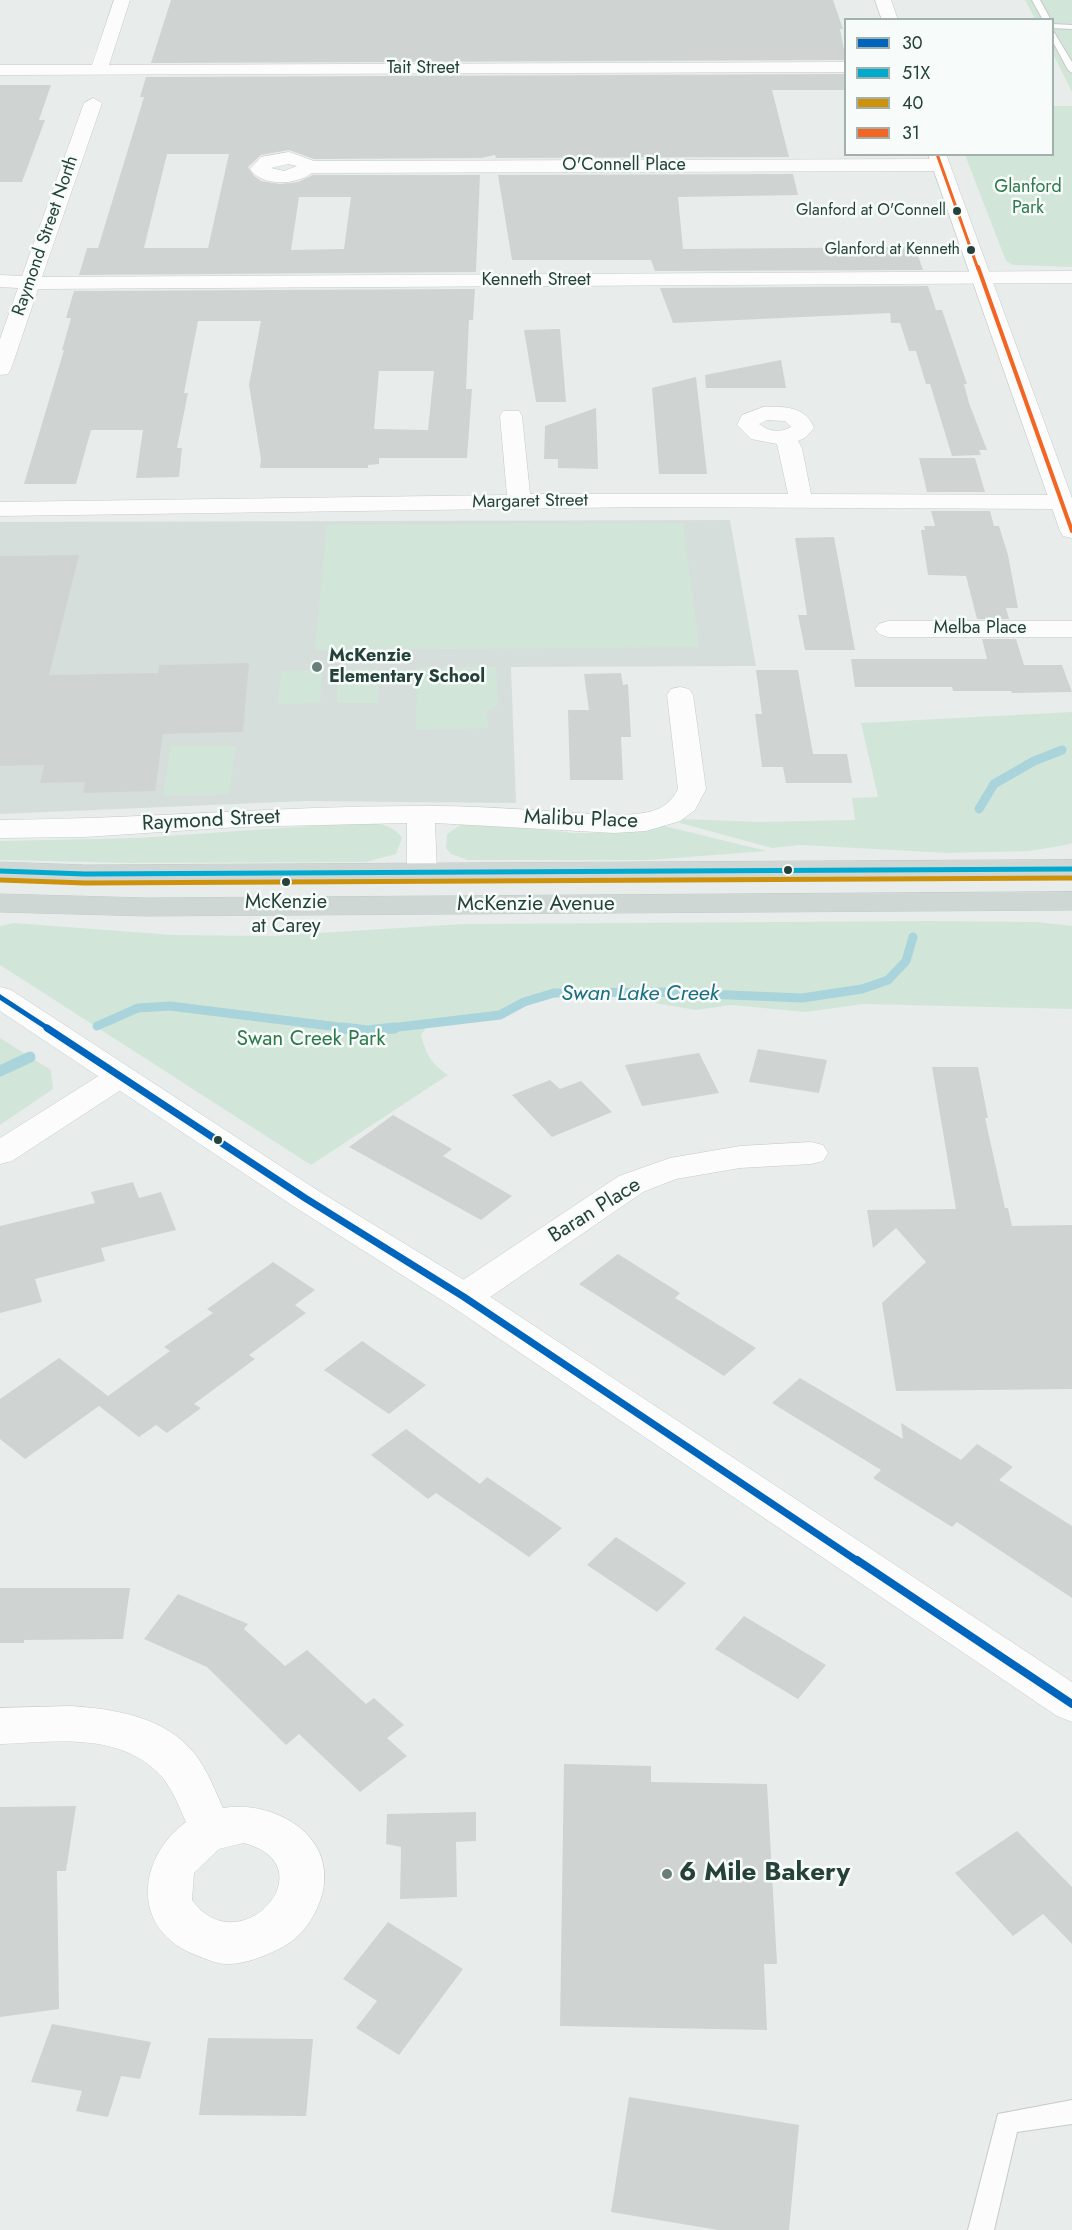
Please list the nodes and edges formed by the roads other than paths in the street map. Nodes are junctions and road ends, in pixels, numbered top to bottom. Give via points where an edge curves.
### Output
1 (122, 0) edge
2 (883, 0) edge
3 (1036, 0) edge
4 (889, 18) edge
5 (1046, 18) edge
6 (1072, 27) edge
7 (1054, 28) edge
8 (1054, 30) edge
9 (844, 67) edge
10 (0, 70) edge
11 (99, 70) junction
12 (1072, 70) edge
13 (93, 103) dead end
14 (939, 160) edge
15 (308, 167) dead end
16 (1072, 277) edge
17 (982, 278) junction
18 (0, 280) edge
19 (29, 282) junction
20 (0, 369) edge
21 (511, 416) dead end
22 (784, 437) dead end
23 (519, 502) junction
24 (801, 502) junction
25 (1061, 502) junction
26 (0, 509) edge
27 (1072, 531) edge
28 (1072, 628) edge
29 (888, 629) dead end
30 (680, 695) dead end
31 (421, 814) junction
32 (0, 829) edge
33 (1072, 861) edge
34 (1024, 869) junction
35 (1072, 869) edge
36 (0, 871) edge
37 (422, 873) junction
38 (1023, 901) junction
39 (1072, 901) edge
40 (1, 903) edge
41 (1072, 910) edge
42 (0, 997) edge
43 (119, 1077) junction
44 (0, 1153) edge
45 (811, 1153) dead end
46 (464, 1297) junction
47 (1072, 1704) edge
48 (0, 1726) edge
49 (212, 1830) dead end
50 (1072, 2112) edge
51 (981, 2230) edge

1 - 11 street
2 - 4 street
3 - 5 lane
6 - 7 lane
8 - 12 lane
9 - 11 street, Tait Street
10 - 11 street, Tait Street
13 - 19 street, Raymond Street North
14 - 15 street, O'Connell Place
14 - 17 street
16 - 17 street, Kenneth Street
17 - 19 street, Kenneth Street
17 - 25 street
18 - 19 street, Kenneth Street
19 - 20 street, Raymond Street North
21 - 23 street
22 - 24 street via 791,448
23 - 24 street, Margaret Street
23 - 26 street, Margaret Street
24 - 25 street, Margaret Street
25 - 27 street
28 - 29 street, Melba Place
30 - 31 street, Malibu Place via 692,789 685,804 670,815 646,822 614,824
31 - 32 street, Raymond Street
31 - 37 street
33 - 34 main road
34 - 35 main road, McKenzie Avenue
34 - 37 main road, McKenzie Avenue
36 - 37 main road, McKenzie Avenue
38 - 39 main road, McKenzie Avenue
38 - 40 main road, McKenzie Avenue via 158,907
38 - 41 main road
42 - 43 street
43 - 44 street
43 - 46 street
45 - 46 street, Baran Place via 740,1157 670,1169 631,1184
46 - 47 street
48 - 49 street via 119,1728 154,1743 178,1766
50 - 51 lane via 1006,2122

